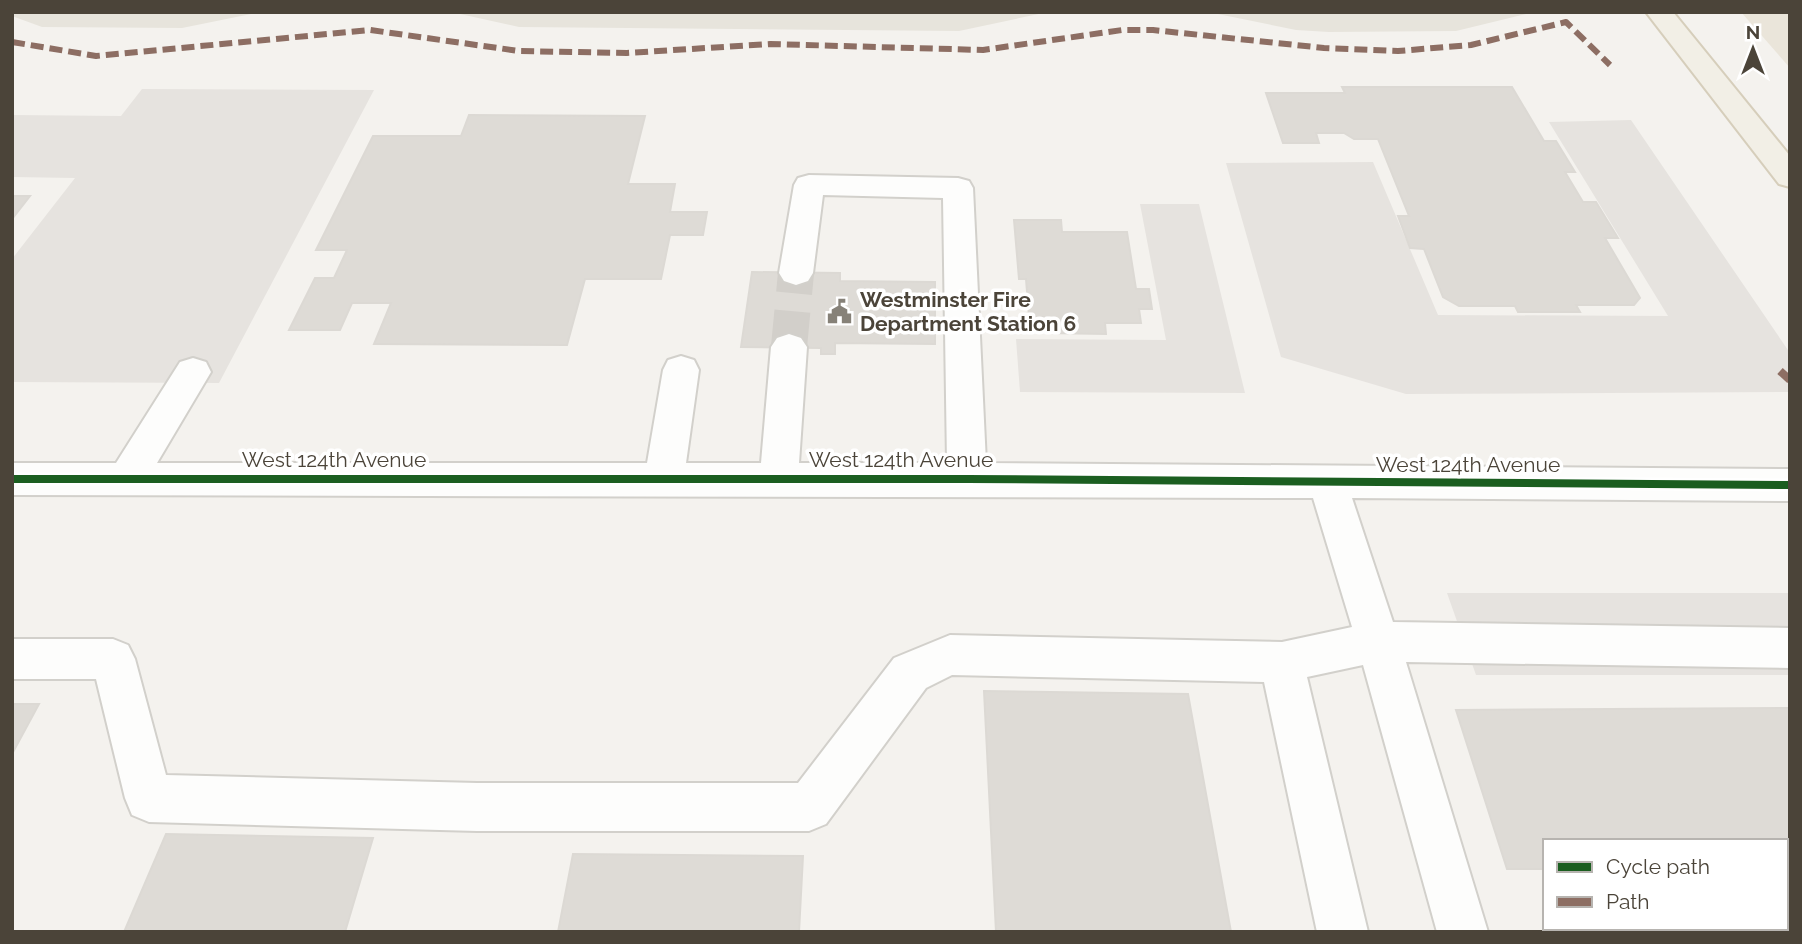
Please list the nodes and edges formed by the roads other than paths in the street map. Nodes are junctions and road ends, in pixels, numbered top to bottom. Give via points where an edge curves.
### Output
1 (1659, 12) edge
2 (1790, 177) edge
3 (796, 273) tunnel mouth
4 (789, 348) tunnel mouth
5 (681, 370) dead end
6 (193, 372) dead end
7 (12, 479) edge
8 (127, 479) junction
9 (664, 479) junction
10 (779, 479) junction
11 (967, 479) junction
12 (1328, 483) junction
13 (1790, 485) edge
14 (1378, 642) junction
15 (1790, 648) edge
16 (12, 659) edge
17 (1282, 662) junction
18 (1343, 932) edge
19 (1463, 932) edge

1 - 2 main road
3 - 11 street via 809,185 958,188
4 - 10 street
5 - 9 street
6 - 8 street
7 - 8 street, West 124th Avenue
8 - 9 street, West 124th Avenue
9 - 10 street, West 124th Avenue
10 - 11 street, West 124th Avenue
11 - 12 street, West 124th Avenue
12 - 13 street, West 124th Avenue
12 - 14 street
14 - 15 street
14 - 17 street
14 - 19 street
16 - 17 street via 113,659 149,797 477,807 809,807 910,673 950,656
17 - 18 street

